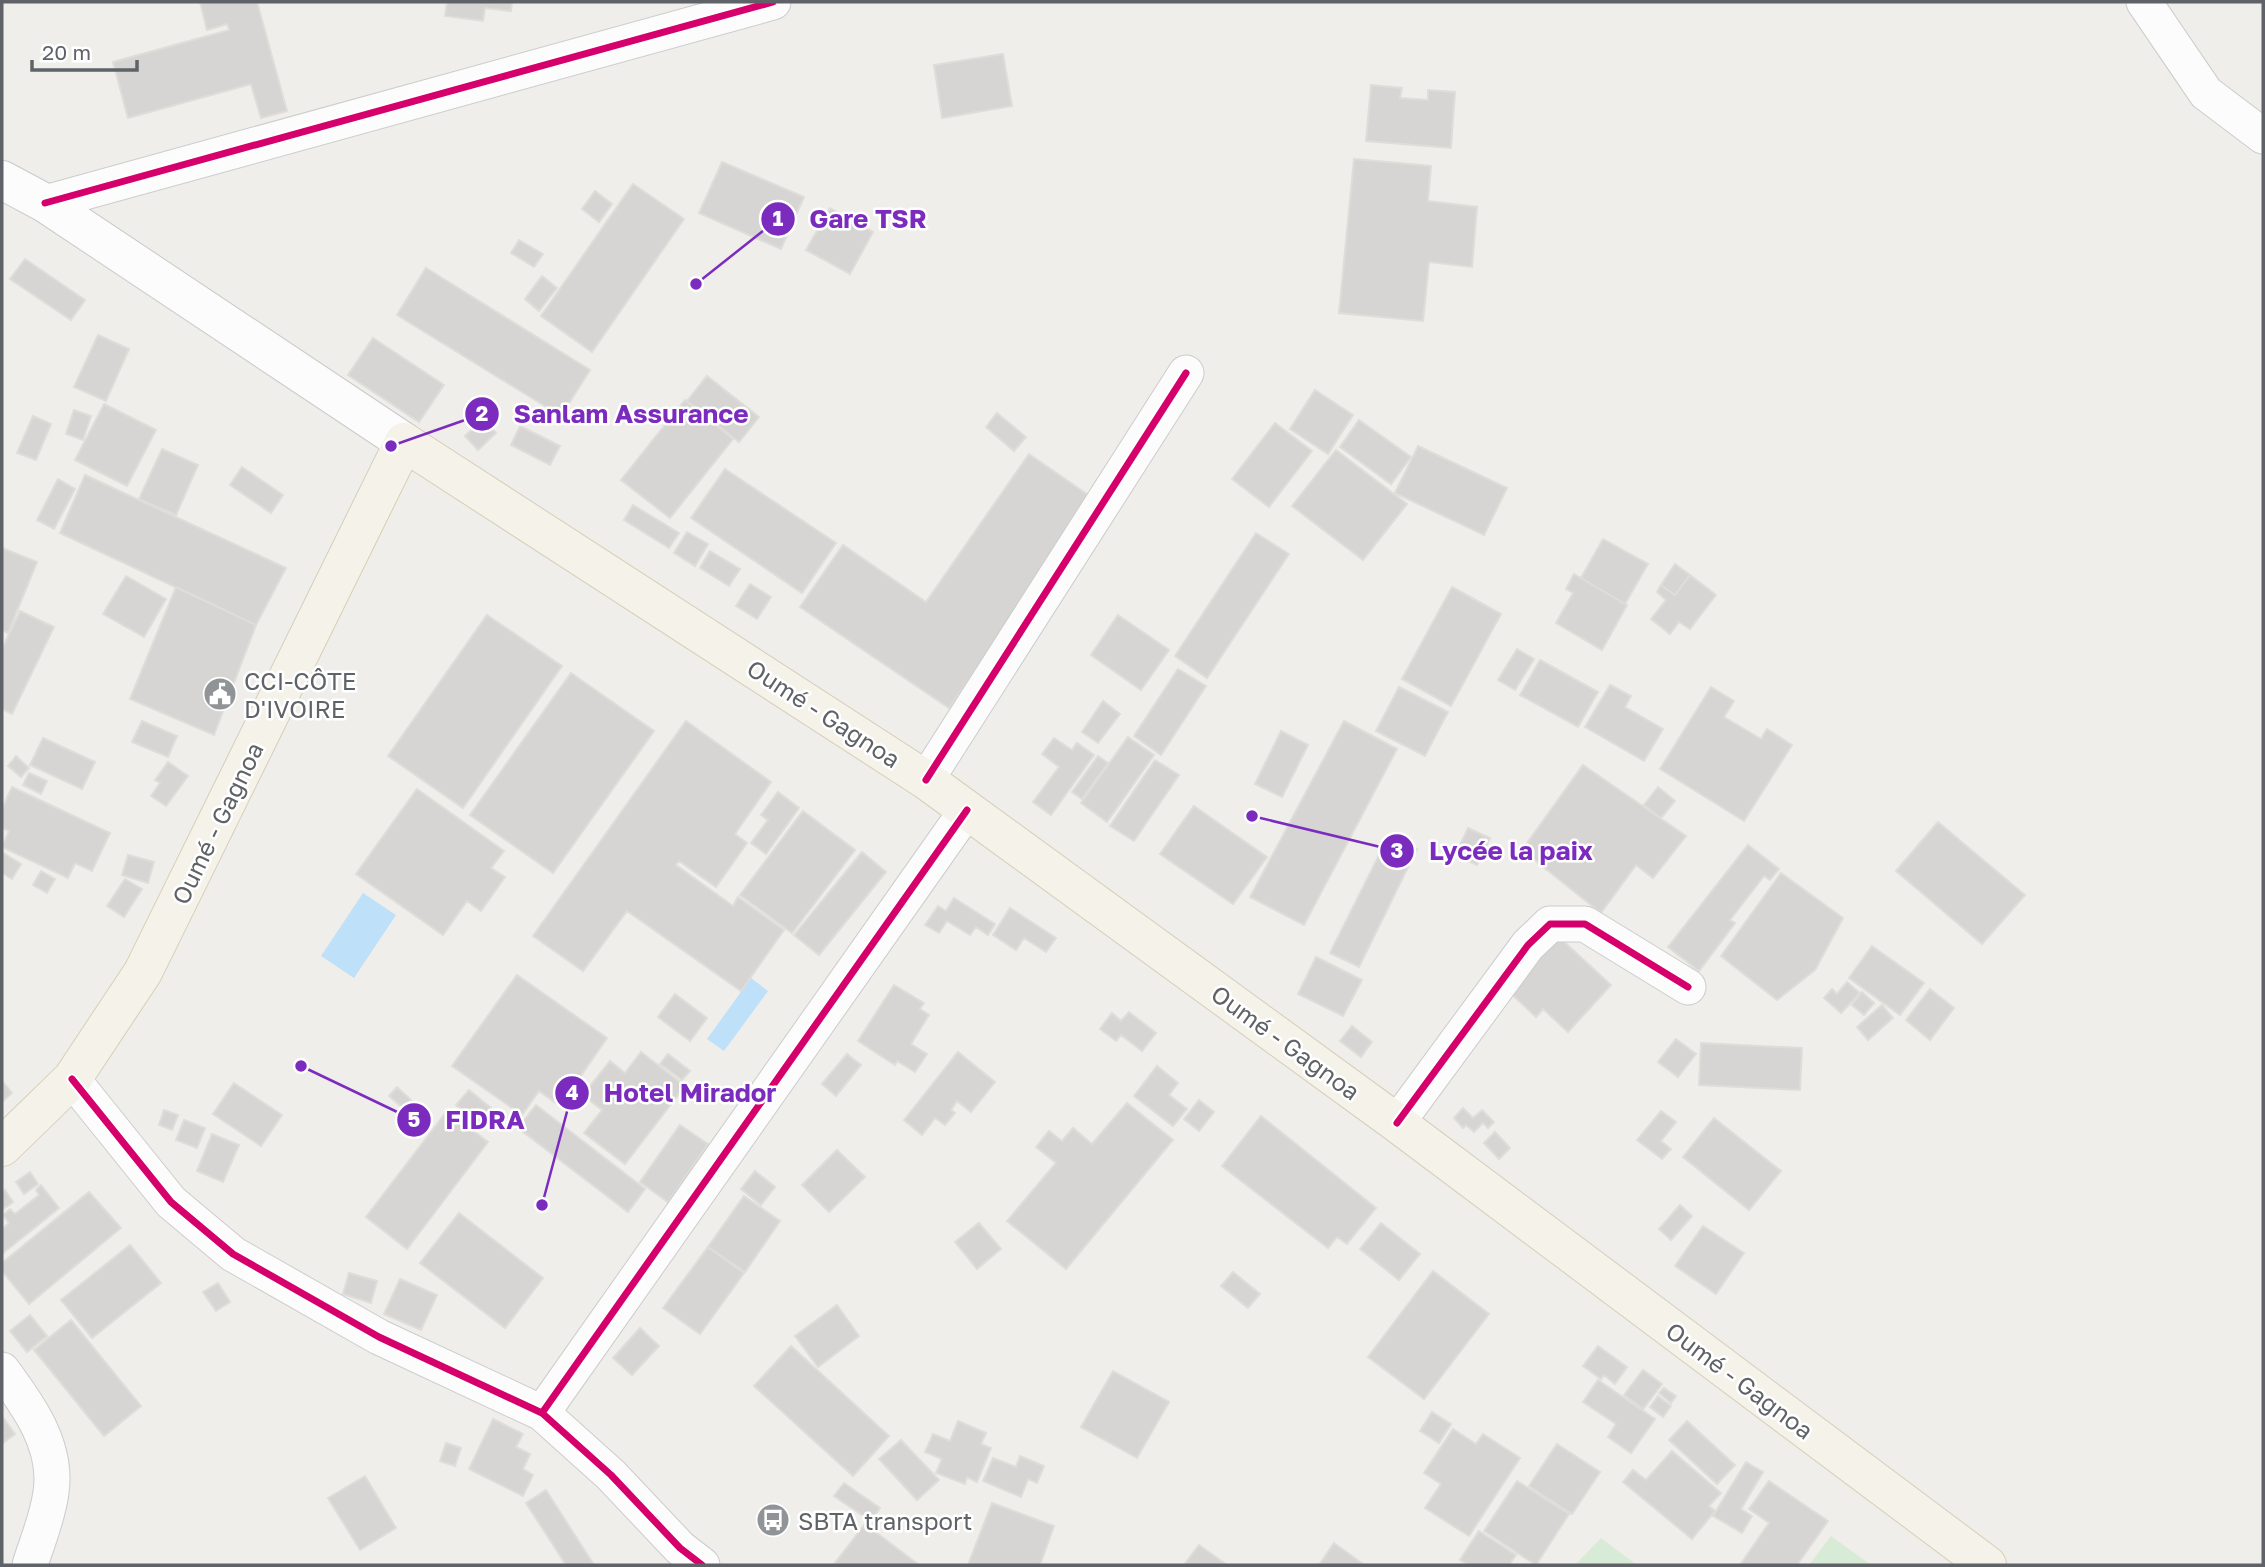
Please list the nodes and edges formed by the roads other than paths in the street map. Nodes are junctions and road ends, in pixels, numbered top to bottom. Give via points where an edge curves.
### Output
1 (773, 2) edge
2 (2144, 2) edge
3 (2263, 136) edge
4 (2, 180) edge
5 (46, 203) junction
6 (1186, 373) dead end
7 (404, 442) junction
8 (926, 780) junction
9 (967, 810) junction
10 (1688, 987) dead end
11 (72, 1079) junction
12 (1398, 1123) junction
13 (2, 1147) edge
14 (2, 1370) edge
15 (542, 1413) junction
16 (30, 1565) edge
17 (702, 1565) edge
18 (1987, 1565) edge

1 - 5 street
2 - 3 street via 2206,93
4 - 5 street
5 - 7 street
6 - 8 street
7 - 8 main road, Oumé - Gagnoa
7 - 11 main road, Oumé - Gagnoa via 143,972
8 - 9 main road, Oumé - Gagnoa
9 - 12 main road, Oumé - Gagnoa
9 - 15 street
10 - 12 street via 1585,924 1550,924 1528,945
11 - 13 main road, Oumé - Gagnoa
11 - 15 street via 172,1202 233,1254 379,1337
12 - 18 main road, Oumé - Gagnoa
14 - 16 street via 46,1440 52,1466 51,1493
15 - 17 street

